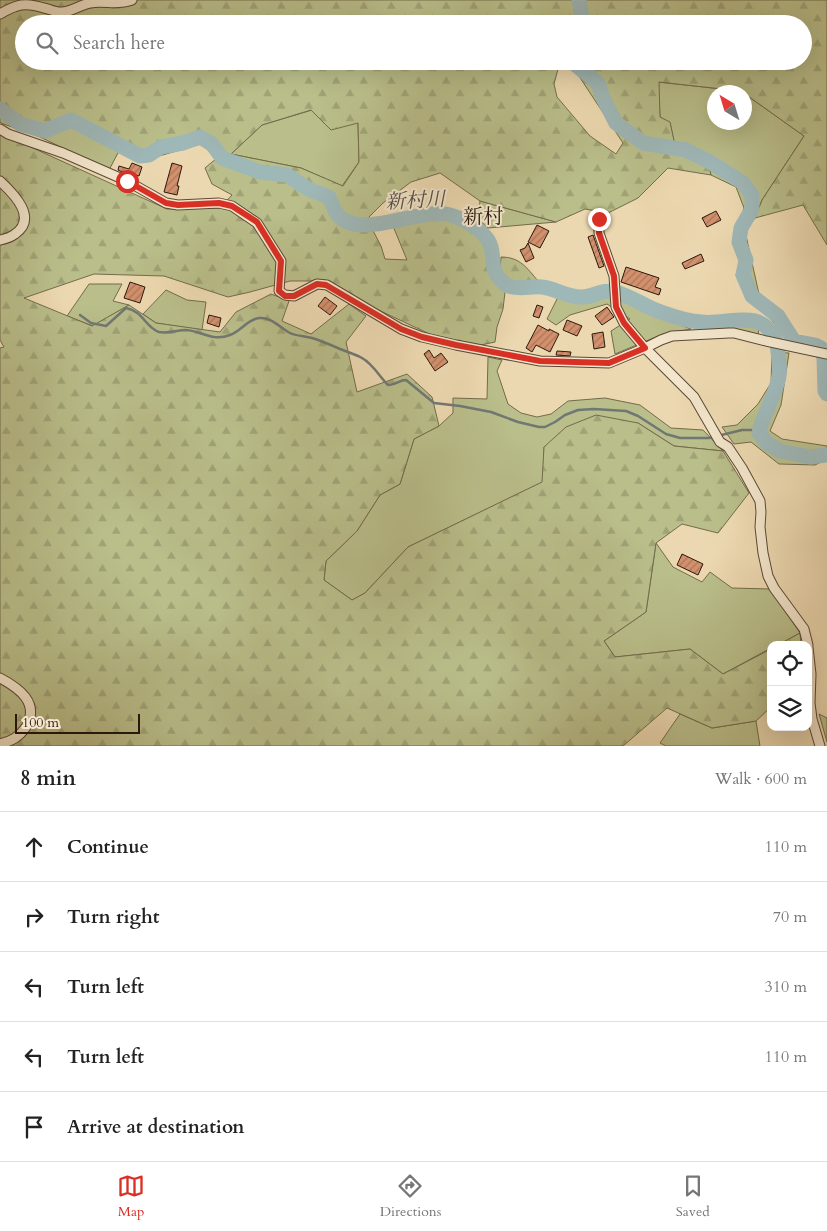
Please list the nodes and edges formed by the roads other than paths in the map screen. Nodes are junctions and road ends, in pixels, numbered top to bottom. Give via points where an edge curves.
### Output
1 (132, 0) edge
2 (0, 14) edge
3 (0, 129) edge
4 (0, 181) edge
5 (599, 219) dead end
6 (0, 240) edge
7 (645, 348) junction
8 (822, 353) edge
9 (807, 641) edge
10 (0, 678) edge
11 (811, 686) edge
12 (0, 744) edge
13 (820, 746) edge

1 - 2 street via 114,4 98,2 59,12 26,4
3 - 7 street via 118,177 166,203 232,206 257,222 281,261 279,291 285,296 294,296 317,284 326,285 401,329 422,337 540,361 609,363
4 - 6 street via 14,194 26,220 14,236
5 - 7 street via 599,233 614,276 616,307 624,323
7 - 8 street via 672,336 734,333
7 - 9 street via 694,397 720,442 728,447 742,468 760,501 760,527 768,576 804,629
10 - 12 street via 23,694 31,710 22,732
11 - 13 street via 812,720

